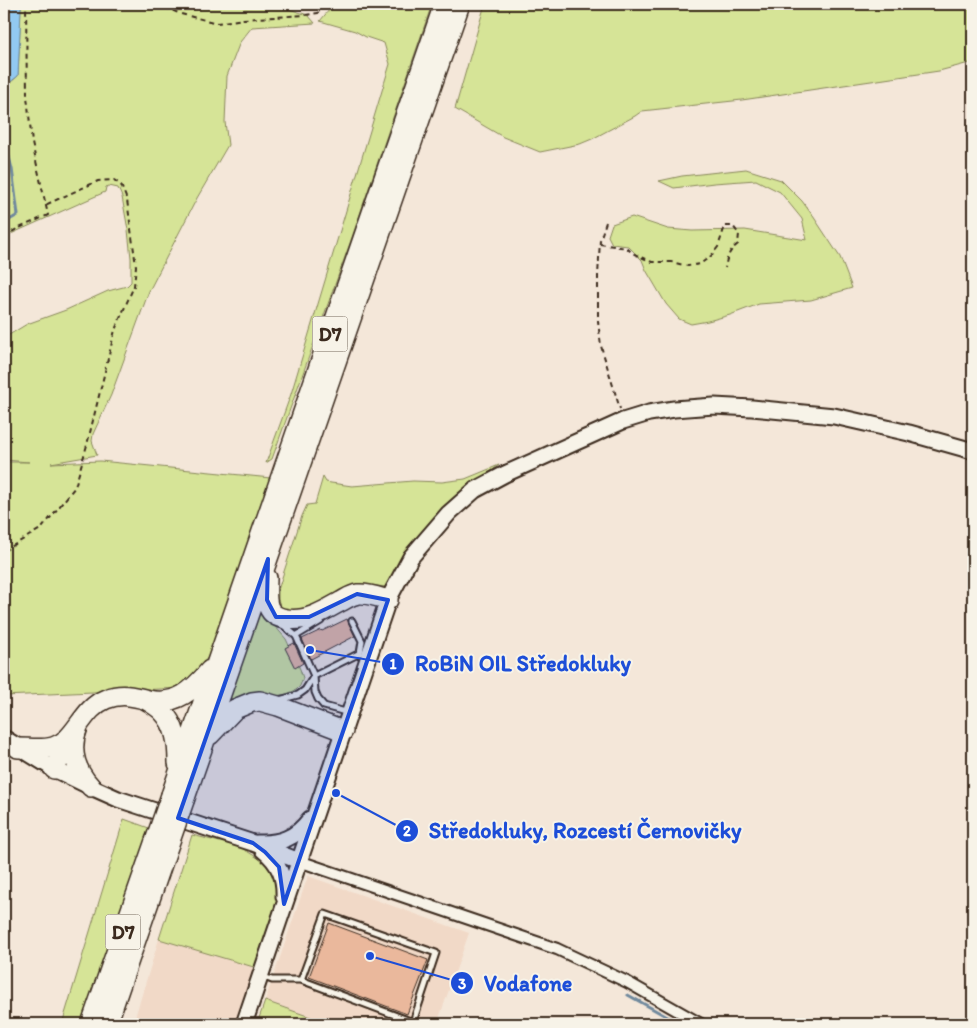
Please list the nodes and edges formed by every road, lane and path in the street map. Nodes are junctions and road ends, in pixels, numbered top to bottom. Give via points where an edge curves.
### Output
1 (26, 4) edge
2 (156, 4) edge
3 (322, 4) edge
4 (444, 4) edge
5 (460, 4) edge
6 (45, 205) junction
7 (606, 222) dead end
8 (4, 236) edge
9 (600, 244) junction
10 (725, 268) dead end
11 (623, 421) junction
12 (973, 451) edge
13 (4, 551) edge
14 (268, 560) junction
15 (372, 598) junction
16 (276, 617) junction
17 (326, 618) dead end
18 (352, 621) dead end
19 (296, 636) junction
20 (216, 664) junction
21 (314, 676) junction
22 (145, 699) junction
23 (268, 703) junction
24 (349, 713) junction
25 (81, 722) junction
26 (343, 730) junction
27 (206, 739) junction
28 (11, 743) edge
29 (54, 769) junction
30 (179, 771) junction
31 (91, 787) junction
32 (178, 796) junction
33 (316, 809) junction
34 (162, 842) junction
35 (253, 843) junction
36 (299, 861) junction
37 (284, 904) junction
38 (261, 976) junction
39 (301, 980) junction
40 (91, 1024) edge
41 (107, 1024) edge
42 (244, 1024) edge
43 (701, 1024) edge

1 - 6 path via 26,96
2 - 3 path via 217,23 318,13
4 - 20 highway, D7
5 - 14 highway, D7
6 - 8 path via 48,216
6 - 13 path via 98,181 114,180 121,185 128,200 136,266 134,286 115,330 75,487 42,528
7 - 9 path
9 - 10 path via 627,248 652,262 688,266 700,264 711,256 718,247 725,226 734,226 739,234 738,244 730,250
9 - 11 path via 598,321 601,346
11 - 12 street via 674,409 752,408 834,416
11 - 15 street via 475,490 449,513
14 - 16 highway via 267,600 269,610
14 - 27 highway, D7
15 - 16 highway via 357,594 309,617 289,620
15 - 24 street
16 - 19 lane
17 - 19 lane
18 - 21 lane via 362,641 360,653
19 - 21 lane
20 - 22 highway via 184,695 158,701
20 - 30 highway, D7
21 - 23 lane via 298,695
21 - 24 lane via 315,692 324,706
22 - 25 highway via 131,695 109,698 90,710
22 - 30 highway via 161,710 171,724 176,736
23 - 26 highway
23 - 27 highway via 252,702 235,709
24 - 26 street
25 - 28 highway via 72,734 52,748 39,749
25 - 29 highway
25 - 31 highway via 75,736 75,760
26 - 33 street
27 - 32 highway, D7
28 - 29 street
29 - 31 street
30 - 32 highway, D7
31 - 35 street
32 - 34 highway, D7, bridge
33 - 35 street via 300,831 290,837 279,842
33 - 36 street
34 - 40 highway, D7
34 - 41 highway, D7
35 - 36 street
35 - 37 street via 279,867 285,890
36 - 37 street
36 - 43 street via 557,949 628,982
37 - 38 street
38 - 39 lane via 272,980
38 - 42 street
39 - 39 lane via 413,1022 436,953 325,914

